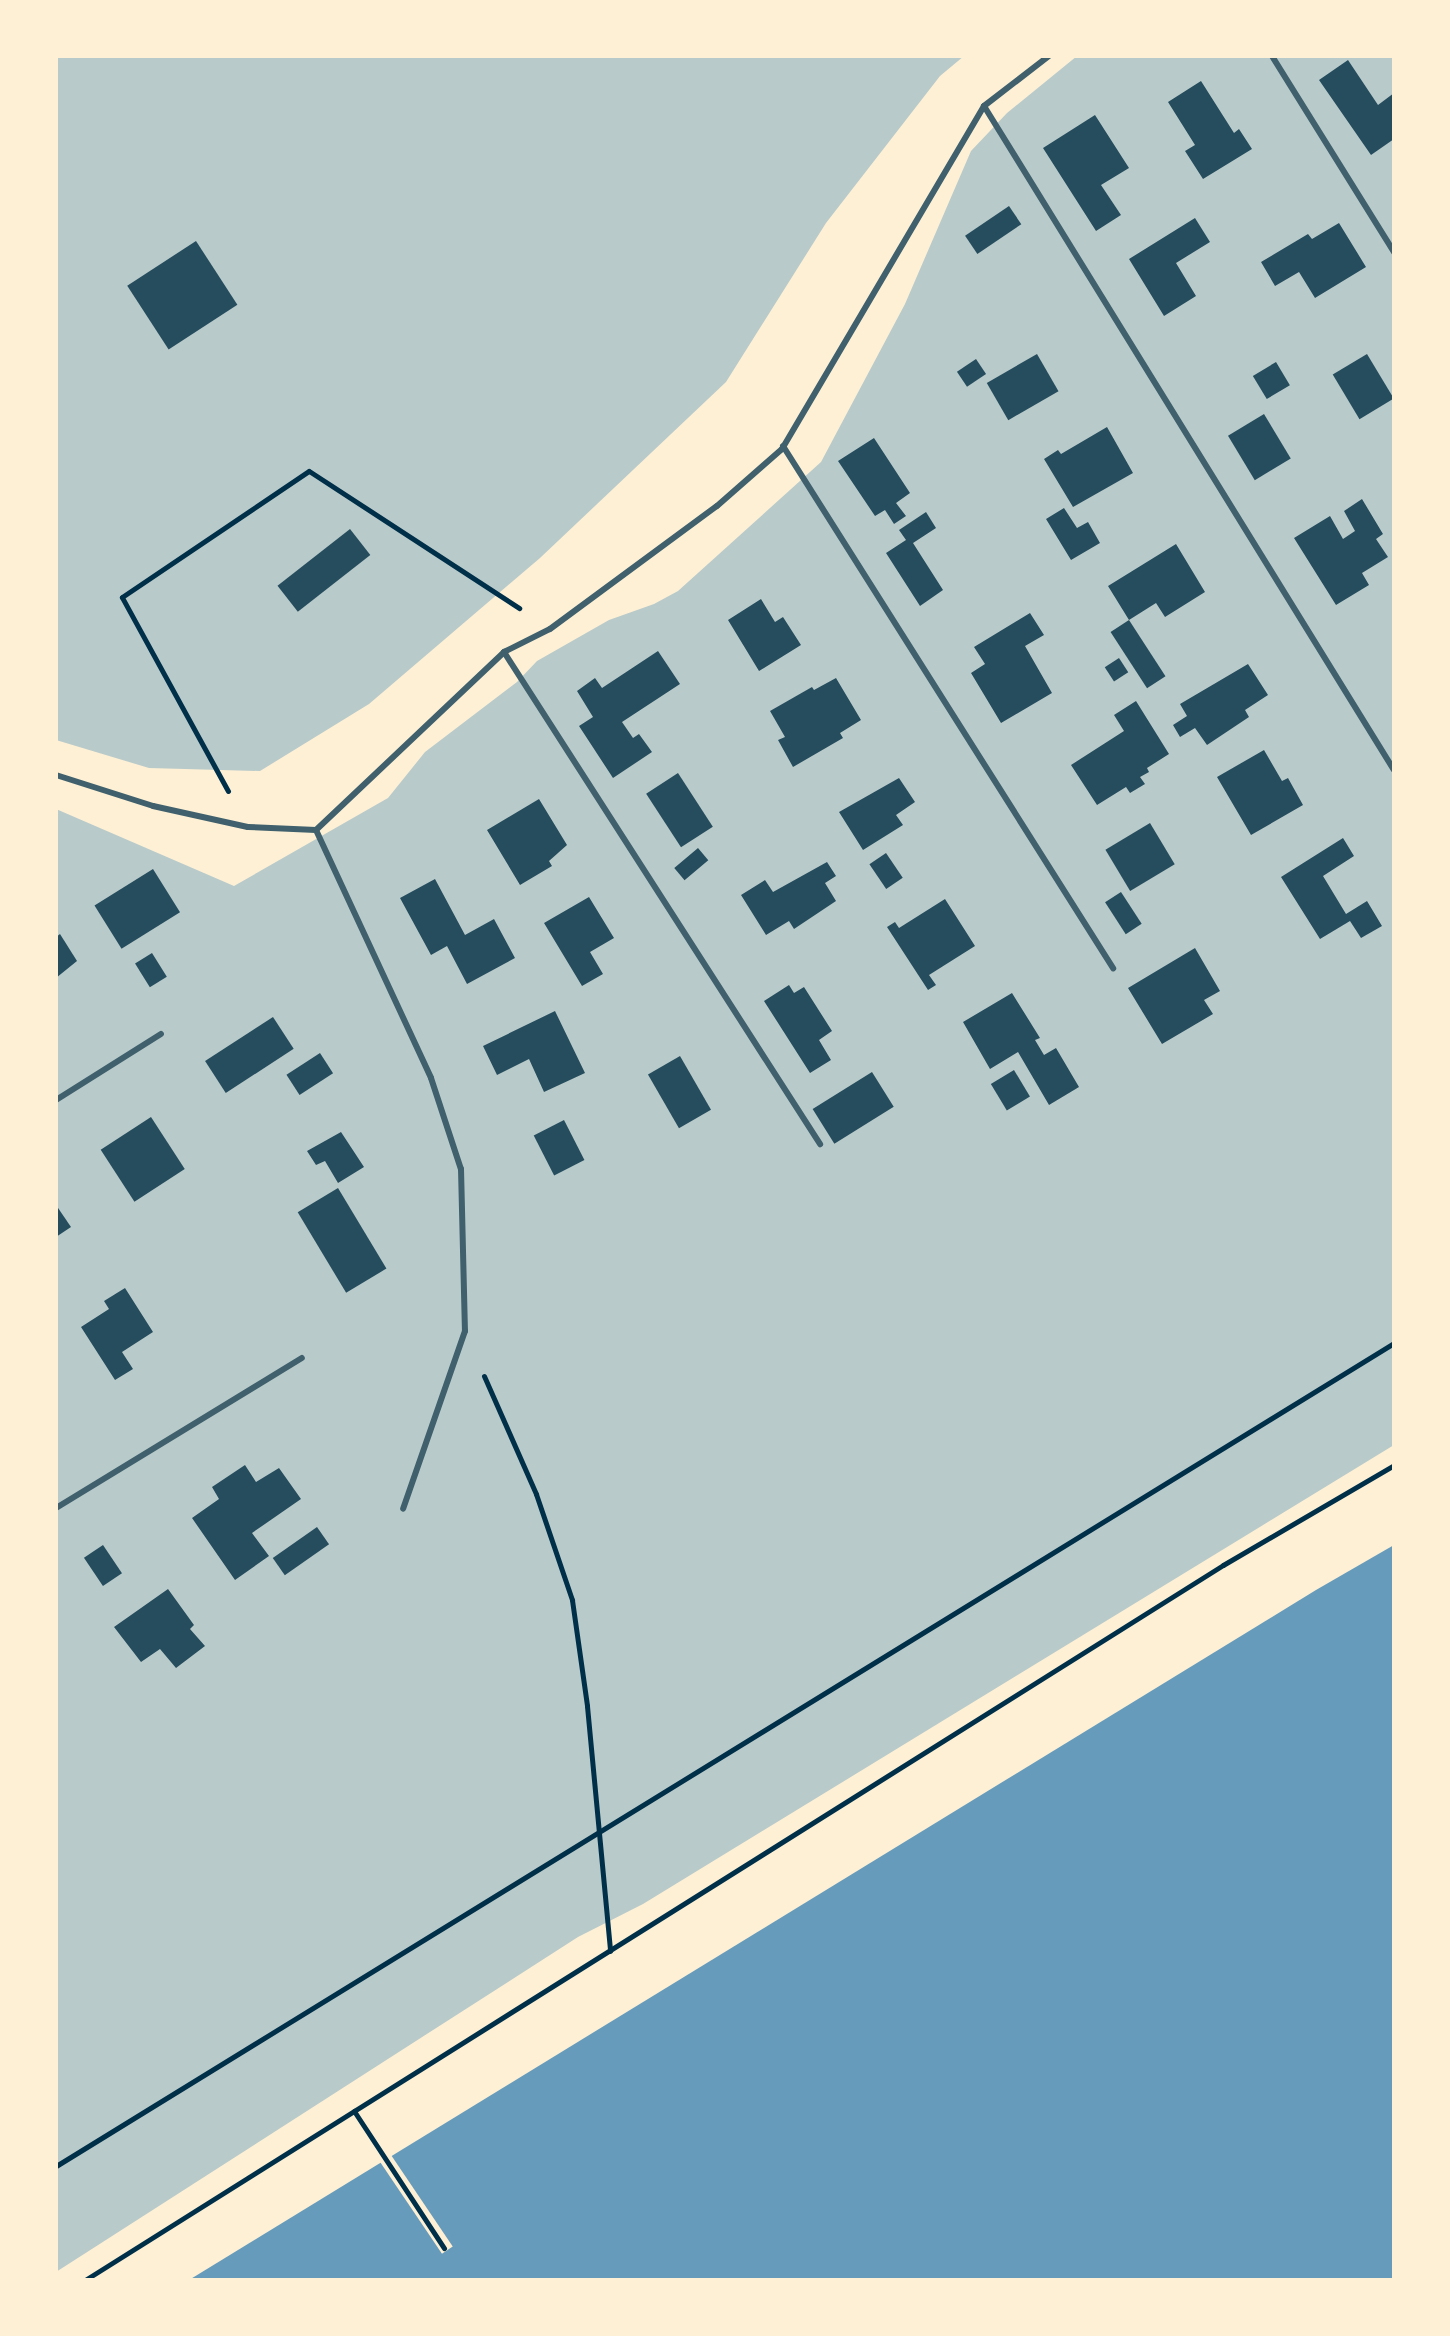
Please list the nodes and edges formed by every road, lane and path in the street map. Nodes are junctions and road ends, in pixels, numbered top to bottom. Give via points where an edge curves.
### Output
1 (1049, 56) edge
2 (1272, 56) edge
3 (984, 106) junction
4 (1394, 252) edge
5 (783, 446) junction
6 (550, 629) junction
7 (504, 652) junction
8 (1394, 770) edge
9 (56, 775) edge
10 (248, 827) junction
11 (316, 830) junction
12 (1113, 968) dead end
13 (161, 1034) dead end
14 (56, 1100) edge
15 (820, 1144) dead end
16 (465, 1331) junction
17 (1394, 1343) edge
18 (302, 1358) dead end
19 (1394, 1465) edge
20 (56, 1508) edge
21 (403, 1509) dead end
22 (599, 1835) junction
23 (610, 1951) junction
24 (354, 2111) junction
25 (56, 2166) edge
26 (444, 2248) dead end
27 (85, 2280) edge

1 - 3 lane
2 - 4 lane
3 - 5 lane
3 - 8 lane
5 - 6 lane via 717,506
5 - 12 lane
6 - 7 lane
6 - 10 path via 309,471 122,597
7 - 11 lane
7 - 15 lane
9 - 10 lane via 153,806
10 - 11 lane
11 - 16 lane via 431,1078 461,1169
13 - 14 lane
16 - 21 lane
16 - 22 path via 536,1494 572,1600
17 - 22 path
18 - 20 lane
19 - 23 path via 1223,1565
22 - 23 path
22 - 25 path
23 - 24 path
24 - 26 path
24 - 27 path

